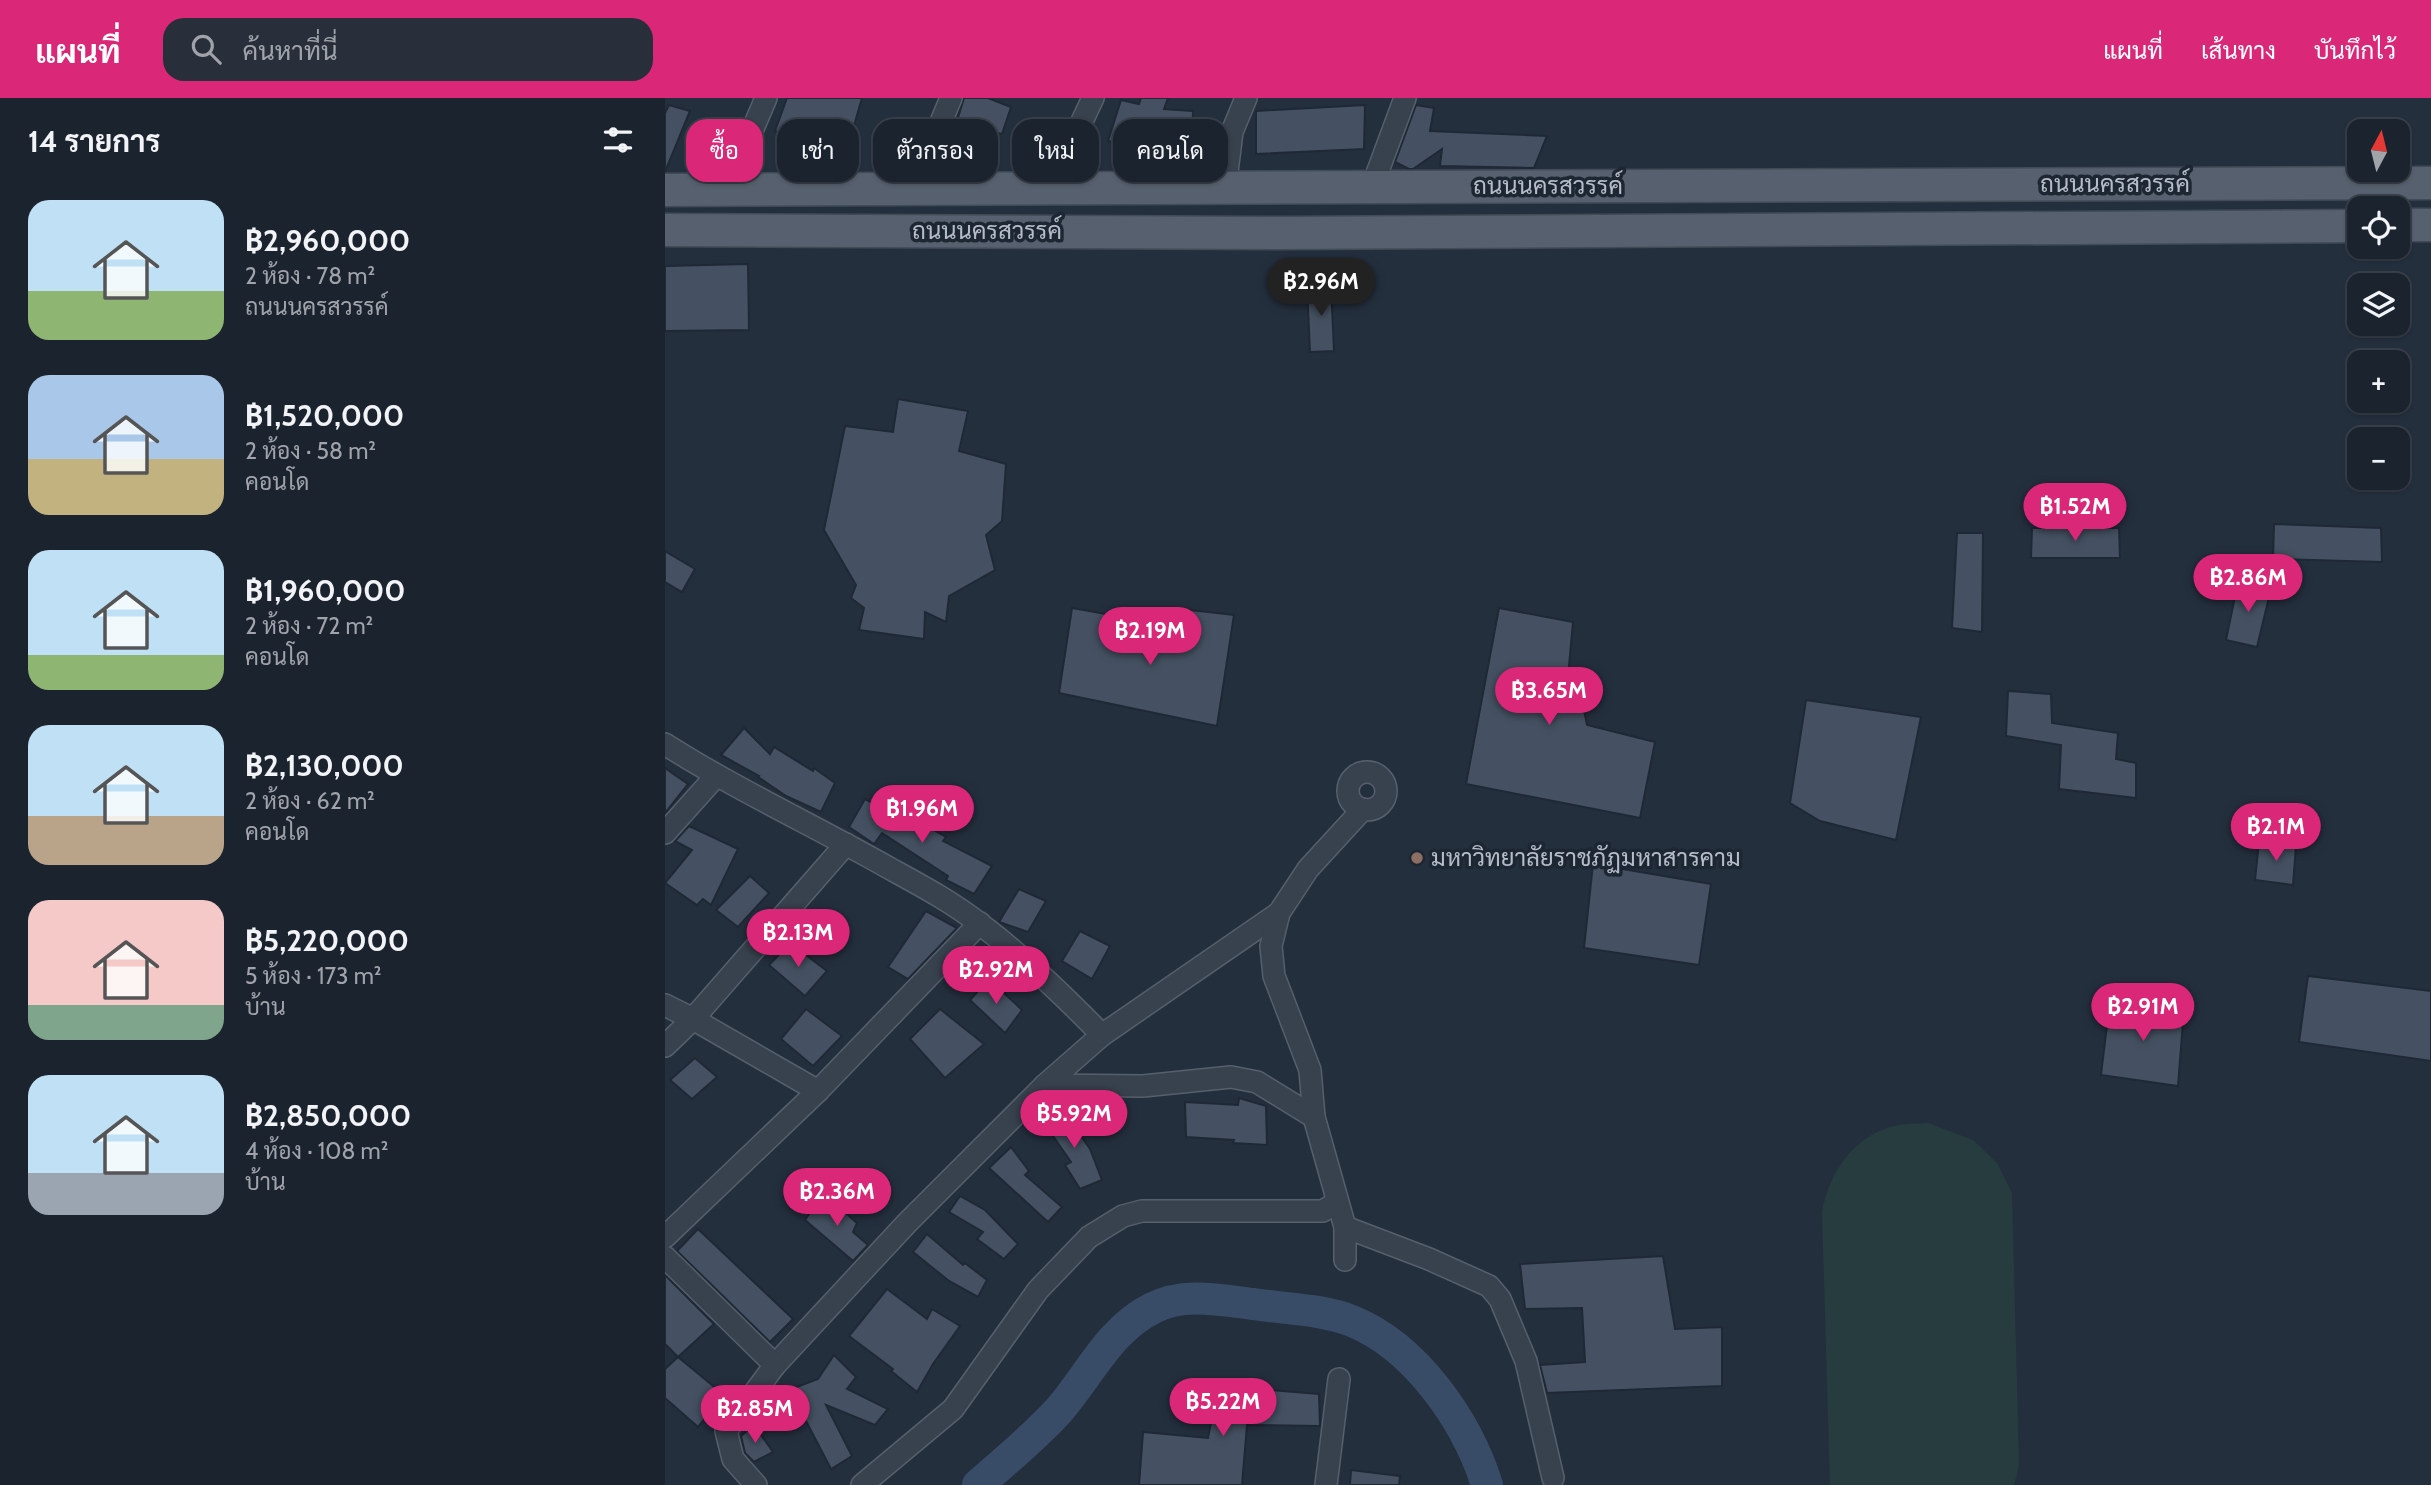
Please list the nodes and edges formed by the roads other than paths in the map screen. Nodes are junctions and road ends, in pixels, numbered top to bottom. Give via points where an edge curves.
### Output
1 (766, 98) edge
2 (951, 98) edge
3 (1093, 98) edge
4 (1246, 98) edge
5 (1405, 98) edge
6 (2431, 183) edge
7 (1372, 187) junction
8 (1225, 188) junction
9 (913, 189) junction
10 (1061, 189) junction
11 (665, 190) edge
12 (727, 190) junction
13 (2410, 225) edge
14 (2431, 225) edge
15 (2347, 226) edge
16 (665, 230) edge
17 (1365, 232) junction
18 (665, 744) edge
19 (716, 776) junction
20 (1363, 809) dead end
21 (665, 833) edge
22 (846, 844) junction
23 (1279, 913) junction
24 (980, 923) junction
25 (665, 1005) edge
26 (693, 1019) junction
27 (1102, 1035) junction
28 (665, 1045) edge
29 (1045, 1085) junction
30 (818, 1091) junction
31 (1314, 1117) junction
32 (1337, 1202) junction
33 (1345, 1227) junction
34 (665, 1237) edge
35 (665, 1257) edge
36 (1345, 1260) dead end
37 (775, 1365) junction
38 (1339, 1379) dead end
39 (1553, 1478) dead end
40 (756, 1485) edge
41 (862, 1485) edge
42 (1325, 1485) edge

1 - 12 street
2 - 9 street
3 - 10 street via 1076,134
4 - 8 street via 1232,132
5 - 7 street
6 - 7 main road, ถนนนครสวรรค์
7 - 8 main road, ถนนนครสวรรค์
7 - 17 main road
8 - 10 main road, ถนนนครสวรรค์
9 - 10 main road, ถนนนครสวรรค์
9 - 12 main road, ถนนนครสวรรค์
11 - 12 main road, ถนนนครสวรรค์
13 - 14 main road
15 - 17 main road, ถนนนครสวรรค์
16 - 17 main road, ถนนนครสวรรค์
18 - 19 street
19 - 21 street
19 - 22 street
20 - 23 street via 1308,869
22 - 24 street
22 - 26 street
23 - 27 street
23 - 31 street via 1271,946 1274,976 1310,1070
24 - 27 street
24 - 30 street
25 - 26 street
26 - 28 street
26 - 30 street
27 - 29 street
29 - 31 street via 1143,1086 1231,1077 1257,1082
29 - 37 street via 907,1223
30 - 34 street
31 - 32 street
32 - 33 street
32 - 41 street via 1323,1211 1142,1210 1123,1216 1089,1237 1038,1290 953,1409
33 - 36 street
33 - 39 street via 1489,1286 1500,1299 1525,1361
35 - 37 street
37 - 40 street via 726,1431 733,1459
38 - 42 street

